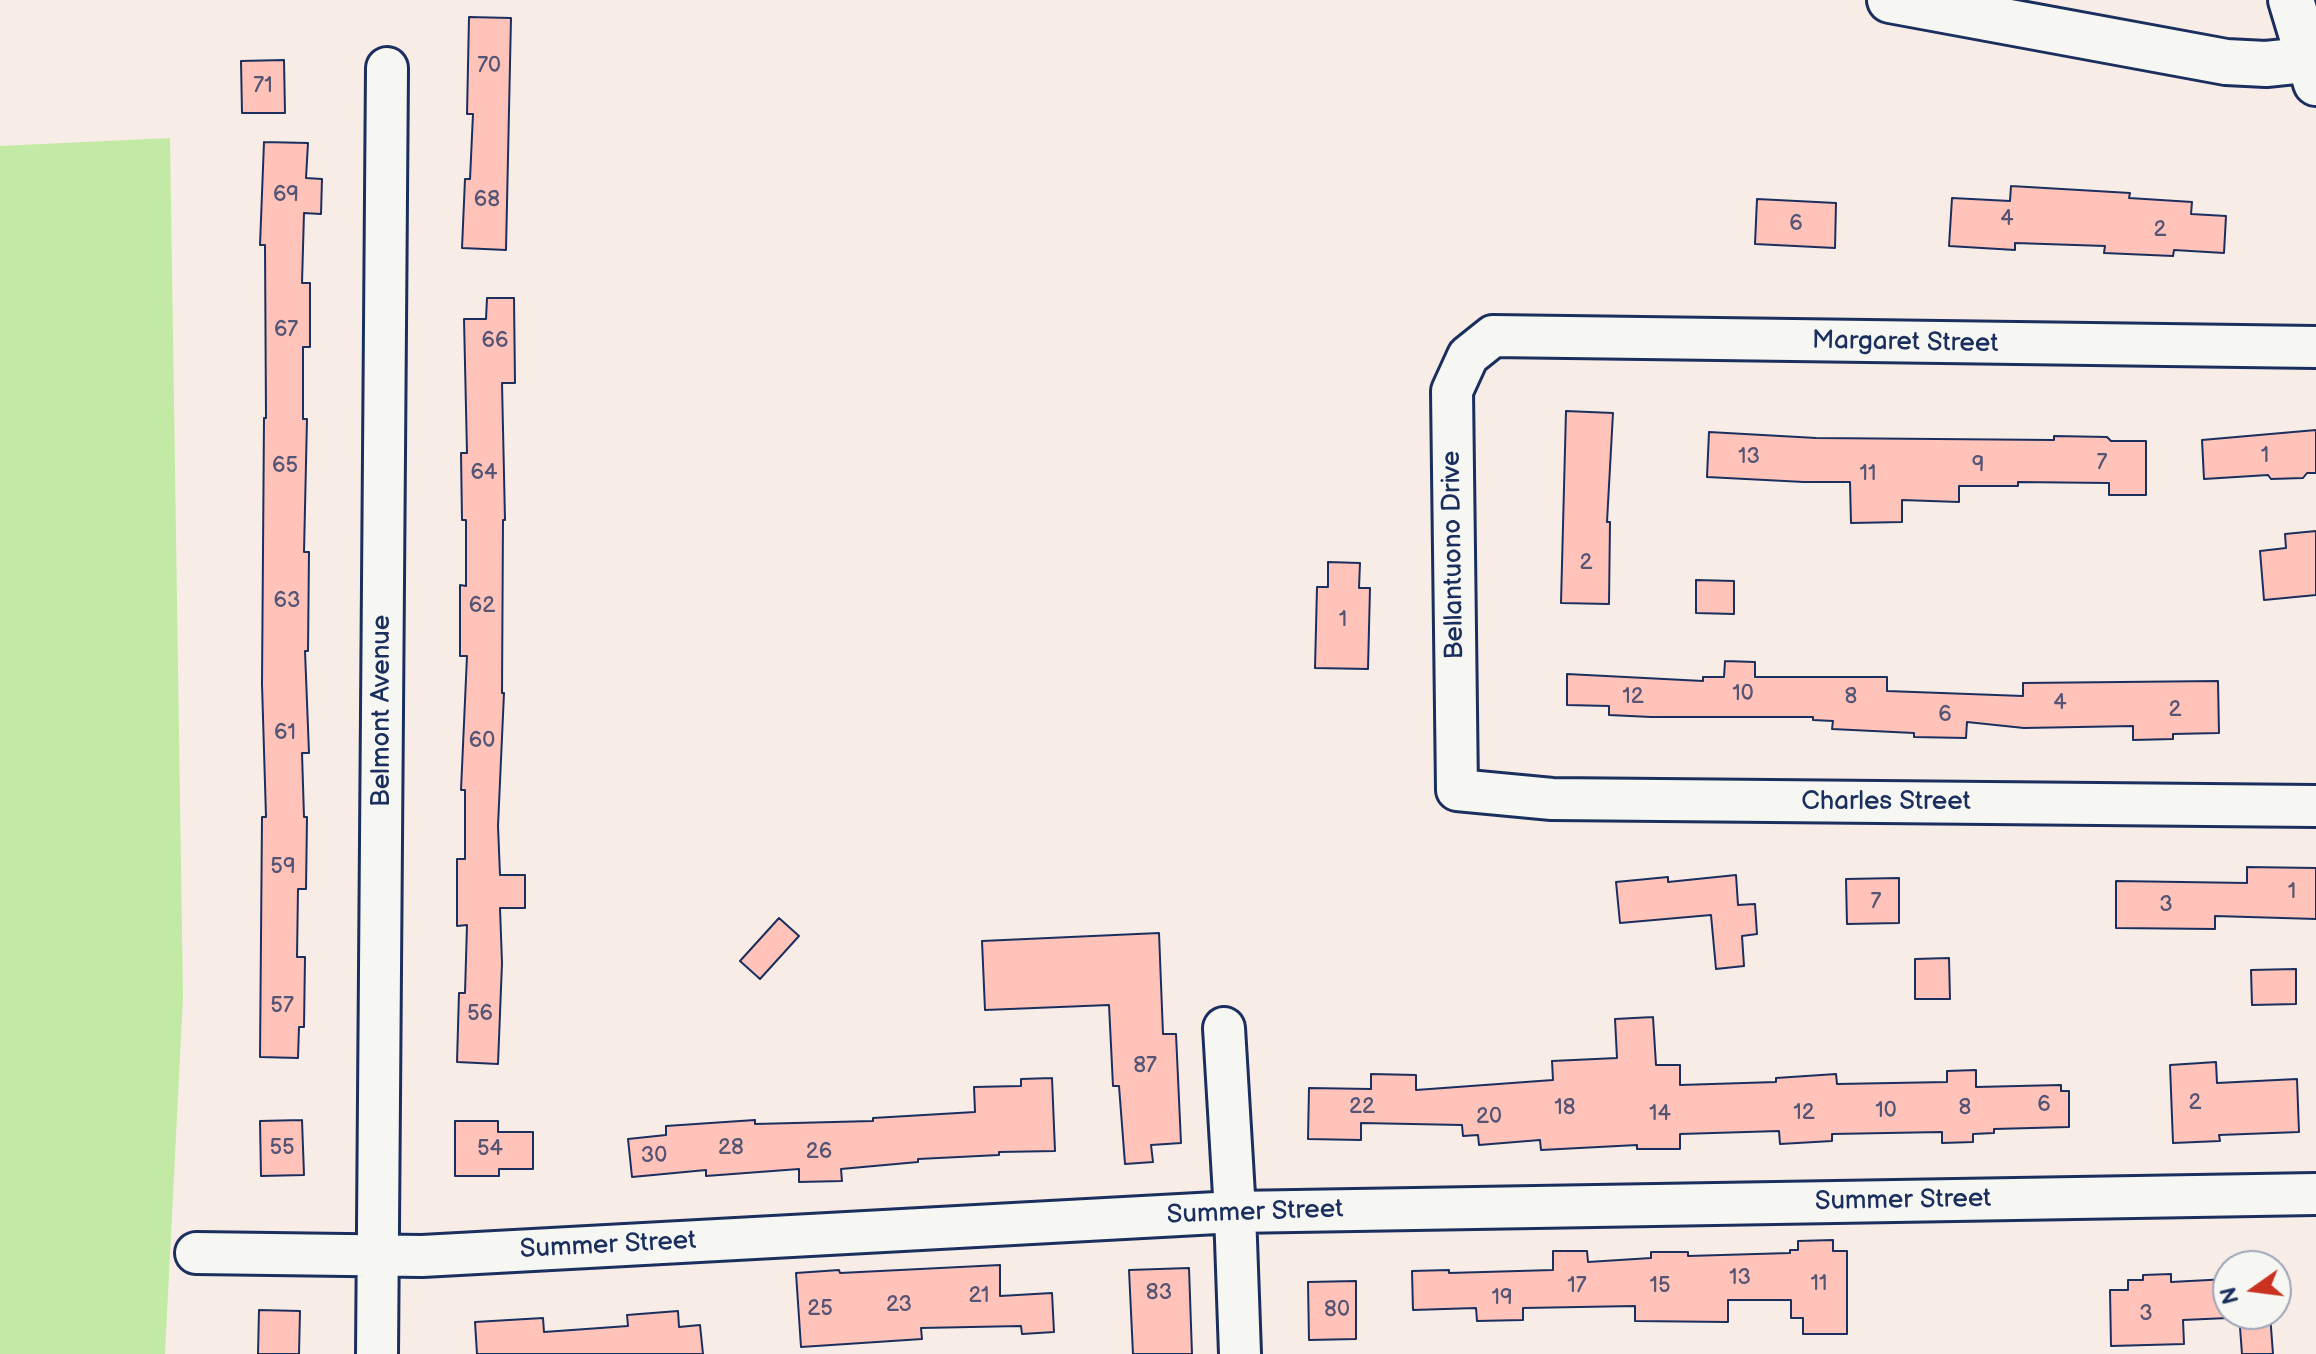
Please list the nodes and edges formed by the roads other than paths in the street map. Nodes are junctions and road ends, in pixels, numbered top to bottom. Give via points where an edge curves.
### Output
1 (1890, 0) edge
2 (2291, 0) edge
3 (2314, 67) edge
4 (387, 68) dead end
5 (1493, 336) joint
6 (2316, 347) edge
7 (1457, 790) joint
8 (2316, 806) edge
9 (1224, 1028) dead end
10 (2316, 1194) edge
11 (1235, 1212) junction
12 (196, 1253) dead end
13 (378, 1255) junction
14 (377, 1354) edge
15 (1240, 1354) edge

1 - 3 main road via 2226,62
2 - 3 main road
4 - 13 street, Belmont Avenue
5 - 6 street, Margaret Street
5 - 7 street, Bellantuono Drive via 1468,356 1452,391
7 - 8 street, Charles Street via 1552,799
9 - 11 street
10 - 11 street, Summer Street
11 - 13 street, Summer Street
11 - 15 street
12 - 13 street, Summer Street
13 - 14 street, Belmont Avenue

